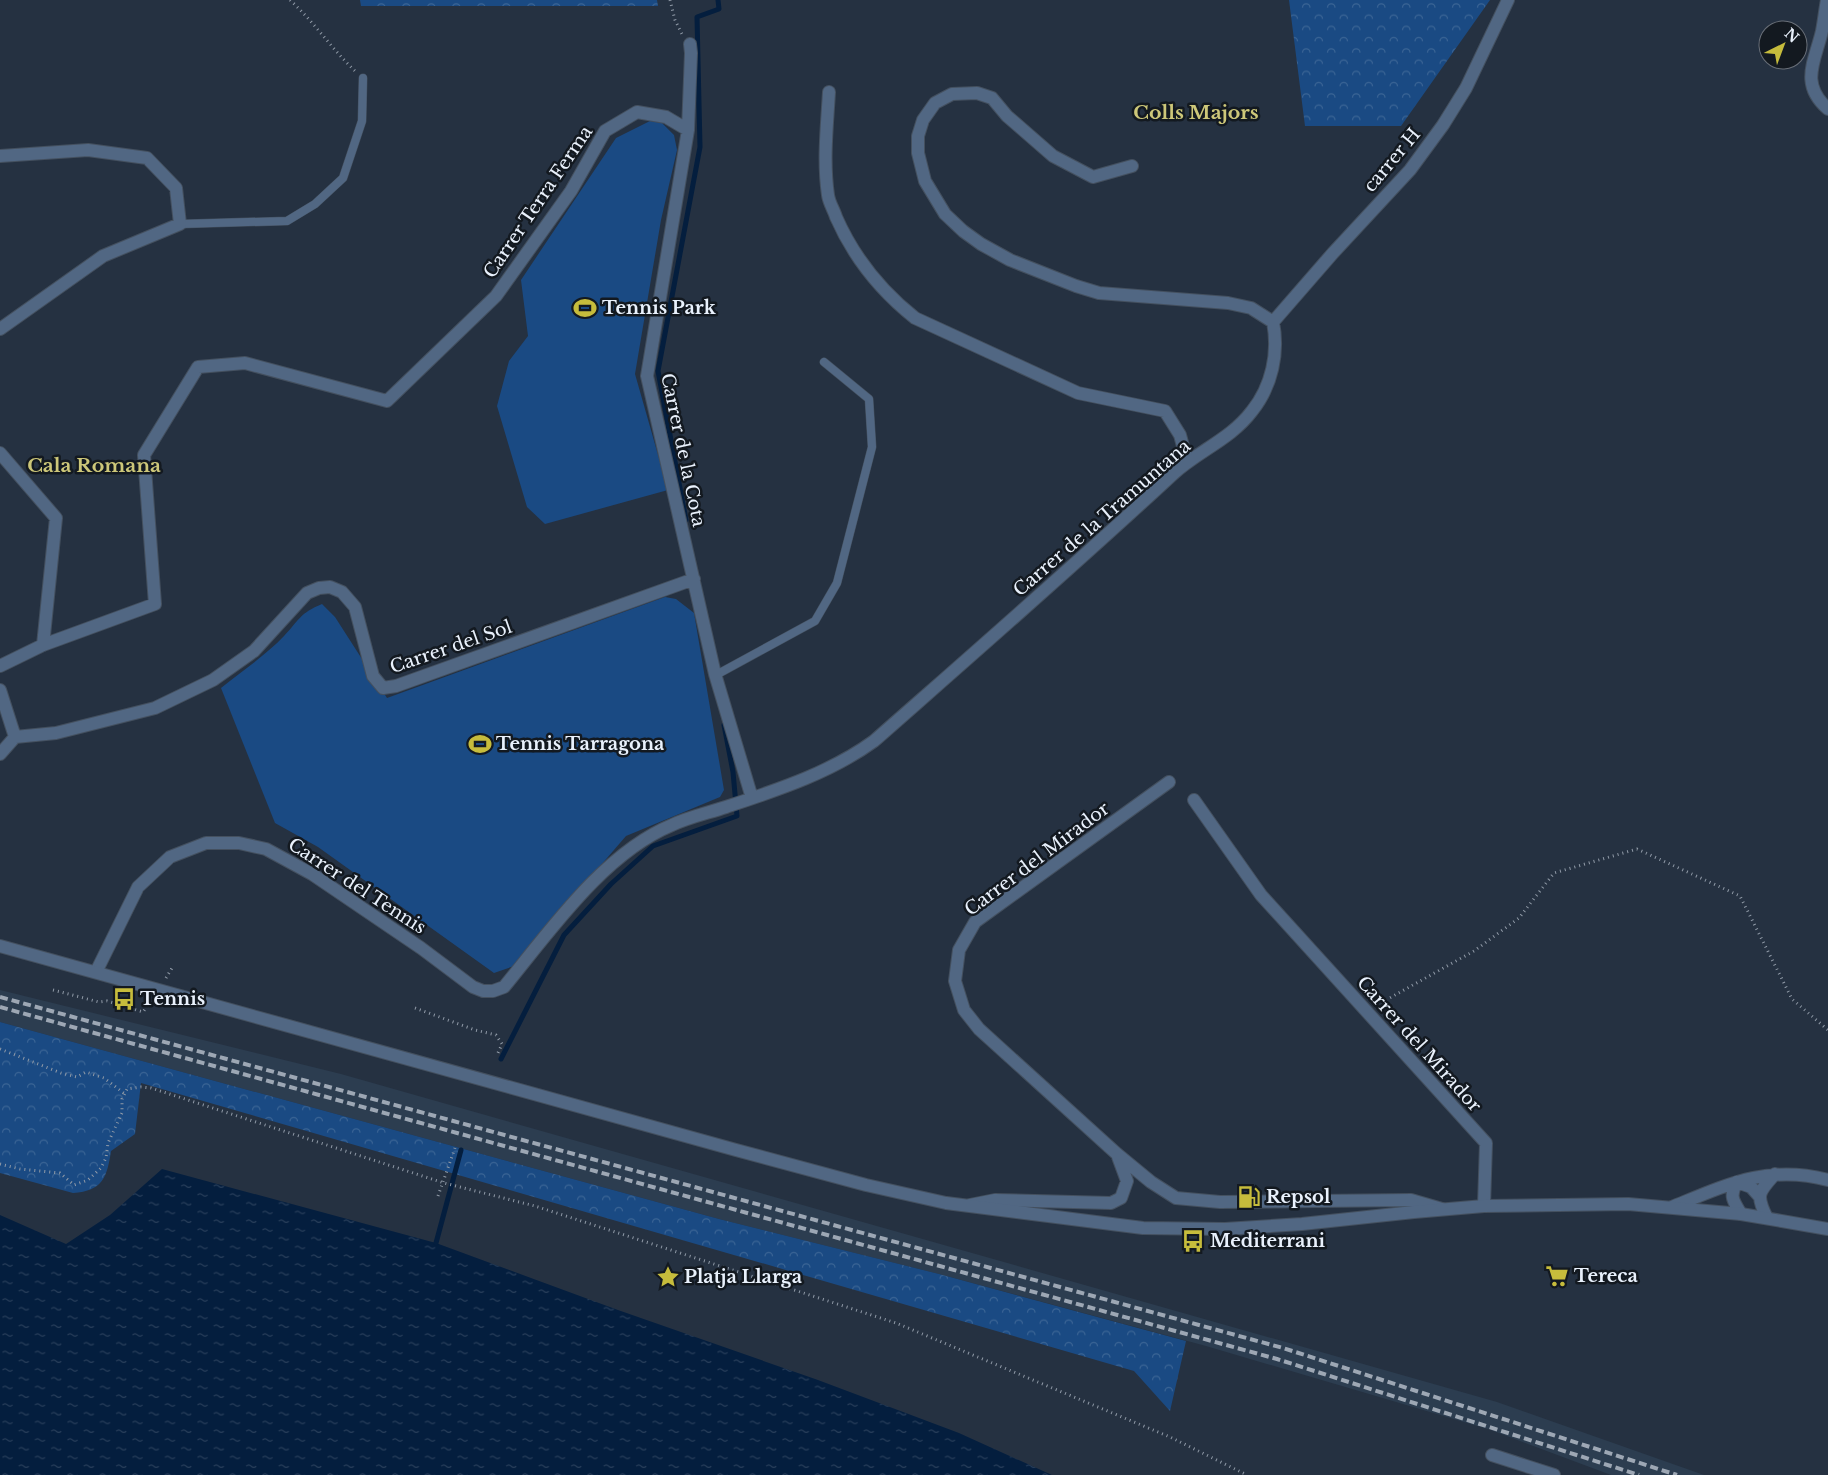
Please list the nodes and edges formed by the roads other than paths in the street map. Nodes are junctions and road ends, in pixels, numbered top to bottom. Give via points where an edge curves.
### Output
1 (1508, 0) edge
2 (1826, 0) edge
3 (691, 48) road end
4 (363, 78) road end
5 (829, 92) dead end
6 (1828, 109) edge
7 (688, 130) junction
8 (0, 156) edge
9 (1132, 166) dead end
10 (180, 224) junction
11 (1272, 322) junction
12 (0, 329) edge
13 (824, 362) dead end
14 (0, 453) edge
15 (1187, 461) junction
16 (694, 579) junction
17 (43, 645) junction
18 (0, 666) edge
19 (716, 674) junction
20 (0, 690) edge
21 (15, 737) junction
22 (0, 754) edge
23 (1169, 782) dead end
24 (748, 800) junction
25 (1194, 800) dead end
26 (0, 946) edge
27 (96, 972) junction
28 (504, 987) joint
29 (1117, 1154) junction
30 (1775, 1174) junction
31 (1828, 1180) edge
32 (1760, 1197) junction
33 (965, 1206) junction
34 (1484, 1206) junction
35 (1672, 1208) junction
36 (1444, 1209) junction
37 (1741, 1214) junction
38 (1767, 1218) junction
39 (1828, 1229) edge
40 (1492, 1455) dead end
41 (1554, 1475) edge

1 - 11 street, carrer H via 1466,88 1443,125 1410,170
2 - 6 street via 1811,84
3 - 7 street, Carrer de la Cota
4 - 10 lane via 362,121 343,178 315,204 287,221
5 - 15 street via 825,160 828,198 842,231 863,264 897,304 915,318 1078,393 1165,411 1180,435
7 - 16 street, Carrer de la Cota via 647,376
7 - 17 street, Carrer Terra Ferma via 666,117 637,112 605,131 571,191 496,296 387,401 245,363 198,367 144,455 155,604
8 - 10 street via 88,150 147,158 176,188
9 - 11 street via 1094,177 1053,156 1007,116 992,98 977,93 952,94 935,103 923,120 918,136 918,154 925,181 945,214 981,244 1010,260 1099,293 1228,304 1251,308
10 - 12 street via 103,256
11 - 15 street, Carrer de la Tramuntana via 1275,358 1262,397 1227,437
13 - 19 lane via 869,400 872,446 837,583 814,621
14 - 17 street via 56,518
15 - 24 street, Carrer de la Tramuntana via 874,741 832,767
16 - 19 street, Carrer de la Cota
16 - 21 street, Carrer del Sol via 383,688 373,676 355,606 342,592 330,587 319,588 307,593 254,651 213,680 155,708 56,733
17 - 18 street
19 - 24 street, Carrer de la Cota
20 - 21 street
21 - 22 street
23 - 29 street, Carrer del Mirador via 975,922 959,950 955,981 964,1010 979,1029
24 - 28 street, Carrer de la Tramuntana via 672,824 615,862 593,882
25 - 34 street, Carrer del Mirador via 1261,896 1486,1143
26 - 27 street
27 - 28 street, Carrer del Tennis via 138,887 170,857 206,843 239,842 266,849 312,874 473,987 493,991
27 - 33 street via 856,1182
29 - 33 street, Carrer del Mirador via 1127,1182 1121,1198 1111,1203 995,1200
29 - 36 street, Carrer del Mirador via 1176,1198 1220,1202 1411,1200
30 - 31 street
30 - 32 street via 1761,1190
30 - 35 street via 1731,1183
32 - 37 street via 1751,1187 1737,1182 1732,1200
32 - 38 street
33 - 36 street via 1142,1228 1225,1229
34 - 35 street via 1628,1204
34 - 36 street
35 - 37 street
37 - 38 street
38 - 39 street
40 - 41 street

